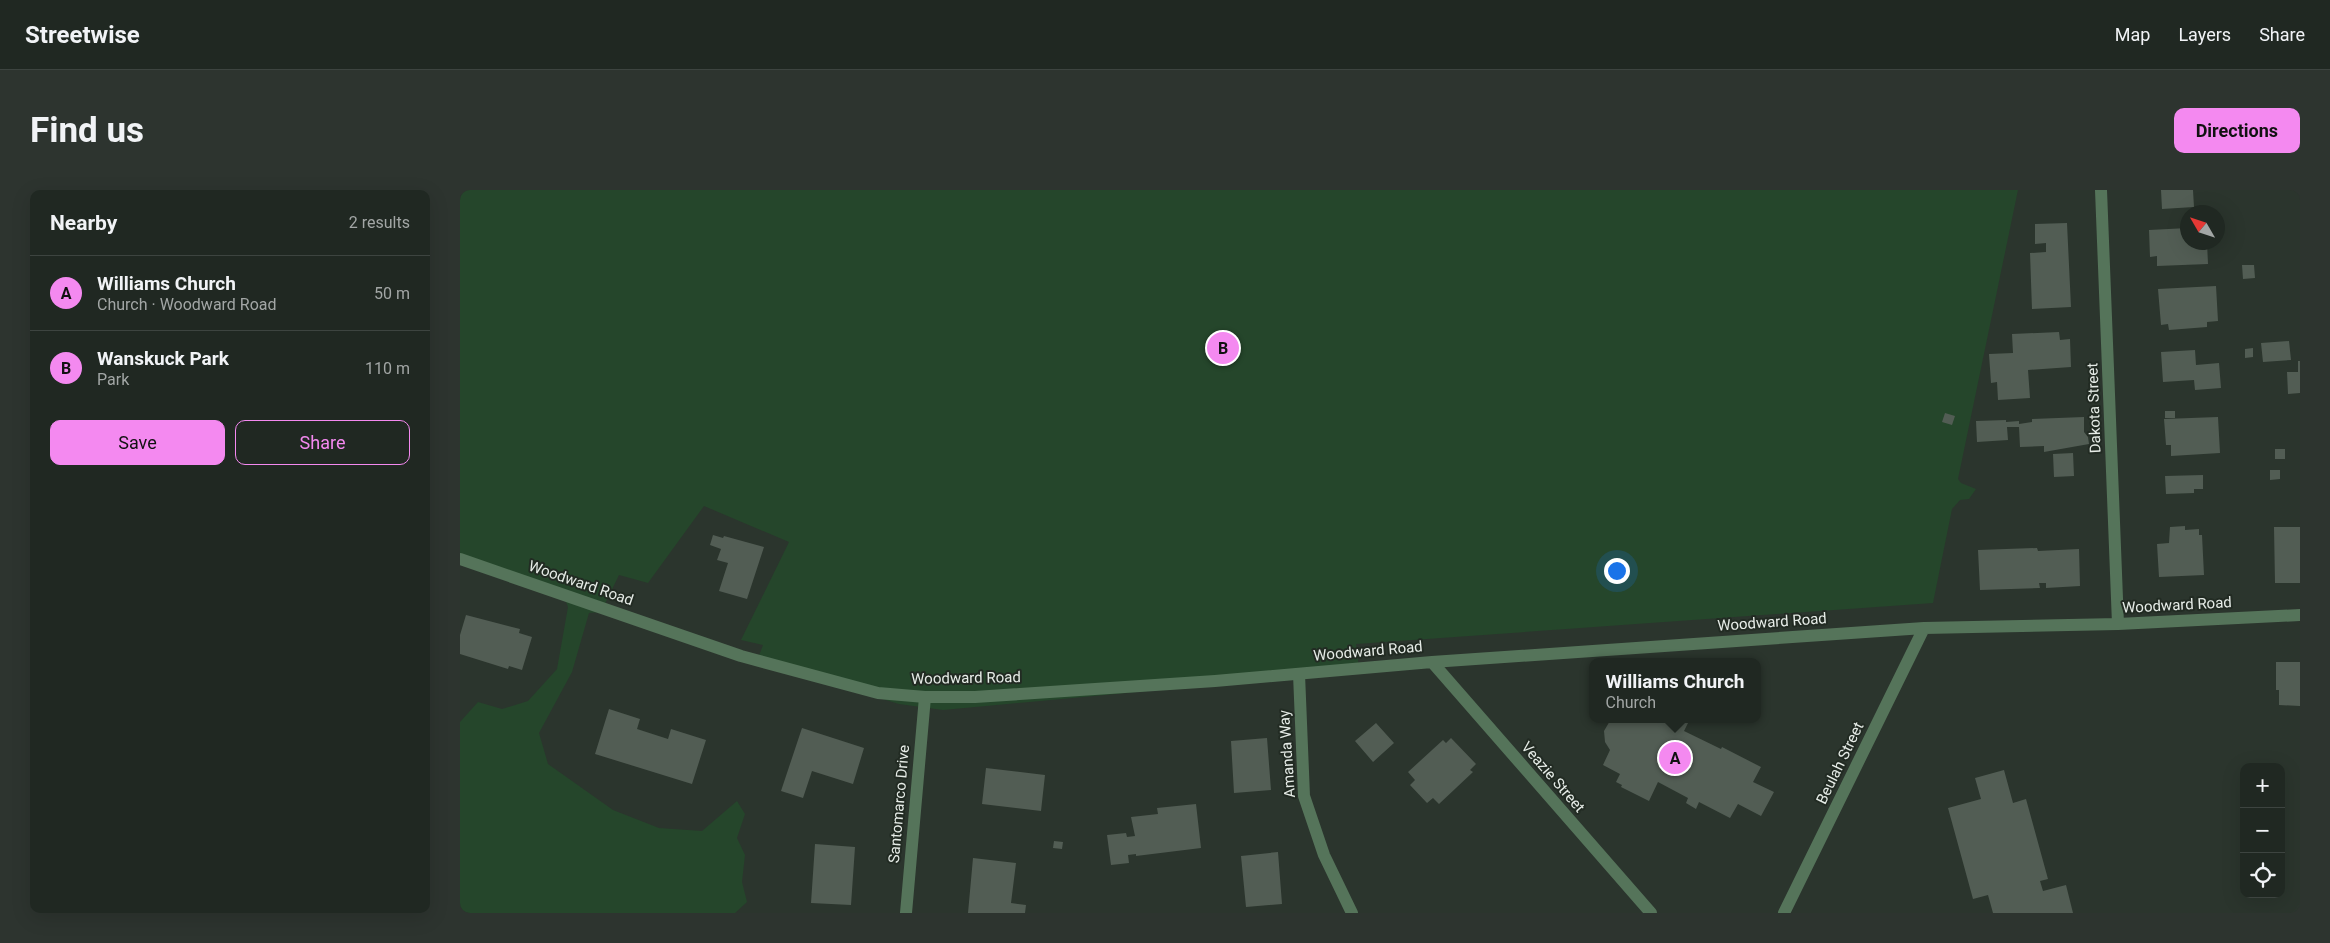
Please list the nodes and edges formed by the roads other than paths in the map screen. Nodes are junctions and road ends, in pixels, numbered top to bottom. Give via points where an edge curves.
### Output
1 (2101, 190) edge
2 (460, 559) edge
3 (2300, 615) edge
4 (2118, 624) junction
5 (1924, 628) junction
6 (1432, 662) junction
7 (1299, 674) junction
8 (926, 697) junction
9 (906, 913) edge
10 (1352, 913) edge
11 (1651, 913) edge
12 (1784, 913) edge

1 - 4 street, Dakota Street
2 - 8 street, Woodward Road via 741,656 878,693
3 - 4 street, Woodward Road
4 - 5 street, Woodward Road
5 - 6 street, Woodward Road
5 - 12 street, Beulah Street
6 - 7 street, Woodward Road
6 - 11 street, Veazie Street
7 - 8 street, Woodward Road via 1034,693
7 - 10 street, Amanda Way via 1304,796 1324,855
8 - 9 street, Santomarco Drive

